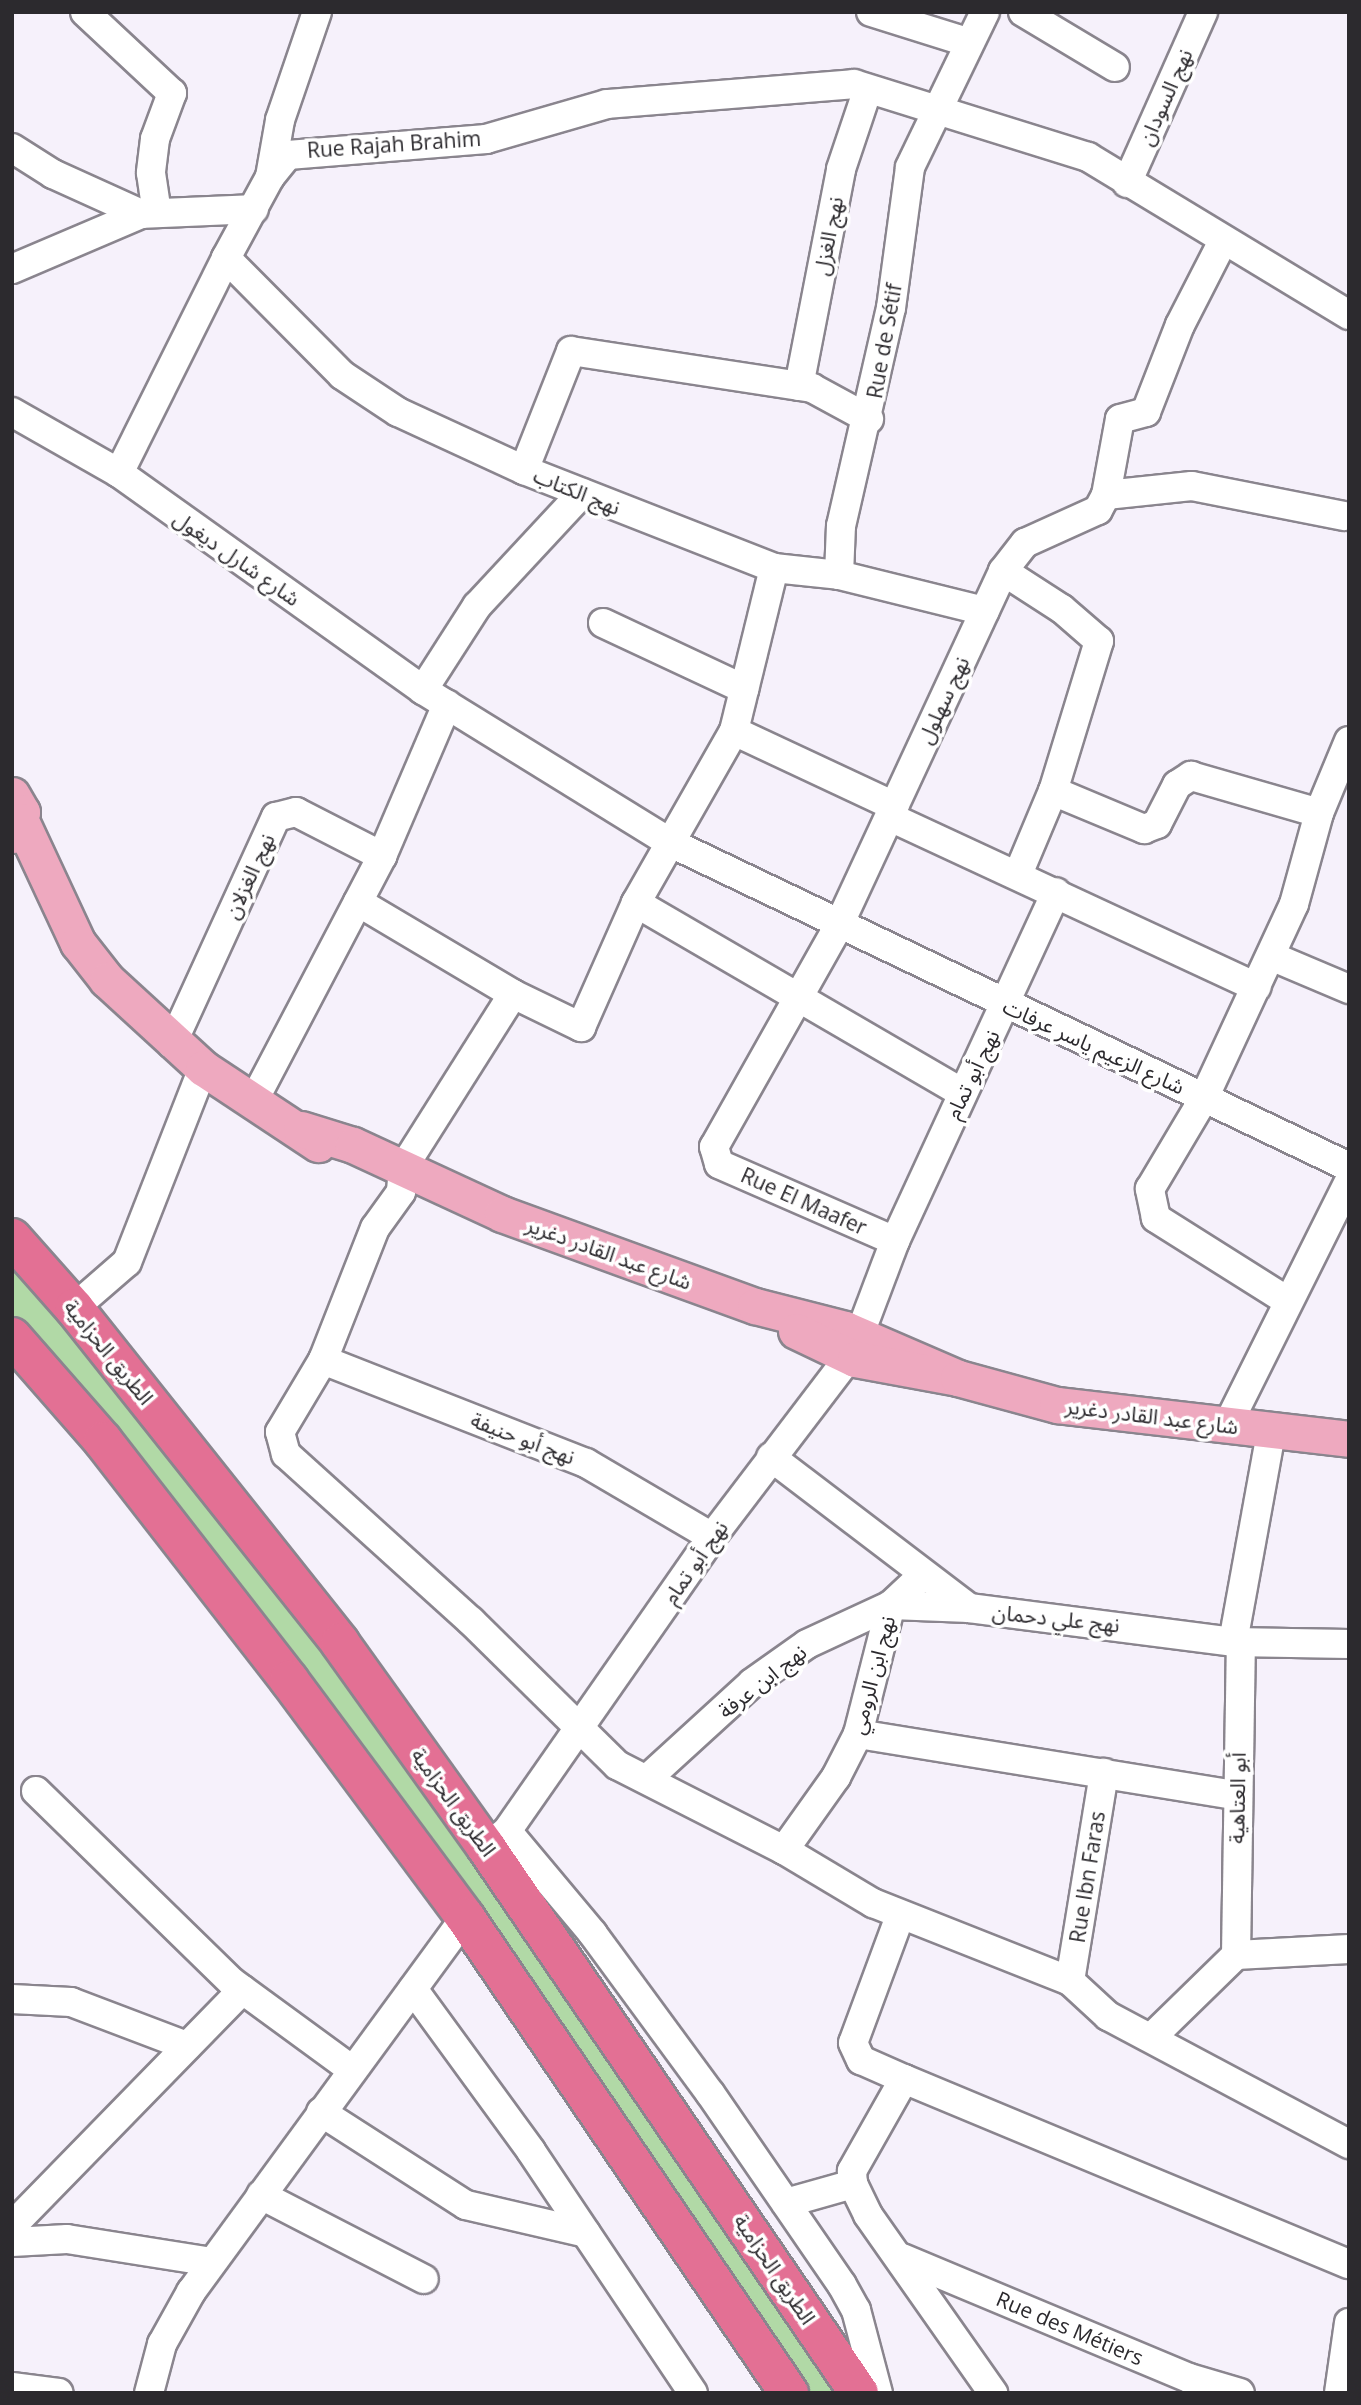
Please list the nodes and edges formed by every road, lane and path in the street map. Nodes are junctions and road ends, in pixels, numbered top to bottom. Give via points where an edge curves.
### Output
1 (85, 12) edge
2 (317, 12) edge
3 (871, 12) edge
4 (985, 12) edge
5 (1023, 12) edge
6 (1203, 12) edge
7 (967, 42) junction
8 (1115, 67) dead end
9 (868, 89) junction
10 (936, 109) junction
11 (12, 148) edge
12 (270, 177) junction
13 (1127, 183) junction
14 (254, 209) junction
15 (149, 213) junction
16 (1223, 241) junction
17 (226, 258) junction
18 (12, 269) edge
19 (1349, 315) edge
20 (799, 386) junction
21 (16, 410) edge
22 (869, 419) junction
23 (524, 470) junction
24 (119, 473) junction
25 (583, 493) junction
26 (1099, 506) junction
27 (1348, 514) edge
28 (774, 568) junction
29 (1003, 571) junction
30 (839, 575) junction
31 (985, 611) junction
32 (603, 623) dead end
33 (744, 689) junction
34 (423, 690) junction
35 (447, 704) junction
36 (734, 731) junction
37 (1349, 741) edge
38 (1054, 791) junction
39 (892, 812) junction
40 (1318, 813) junction
41 (15, 817) edge
42 (671, 843) junction
43 (382, 856) junction
44 (12, 865) edge
45 (1019, 872) junction
46 (1056, 891) junction
47 (358, 902) junction
48 (636, 903) junction
49 (62, 914) junction
50 (838, 927) junction
51 (1271, 956) junction
52 (1257, 987) junction
53 (1349, 989) edge
54 (513, 994) junction
55 (794, 998) junction
56 (1006, 1004) junction
57 (172, 1044) junction
58 (203, 1068) junction
59 (962, 1094) junction
60 (1204, 1098) junction
61 (253, 1101) junction
62 (715, 1159) joint
63 (1349, 1167) edge
64 (394, 1176) junction
65 (1349, 1181) edge
66 (12, 1238) edge
67 (895, 1241) junction
68 (1286, 1300) junction
69 (74, 1308) junction
70 (12, 1337) edge
71 (847, 1343) junction
72 (323, 1360) junction
73 (1228, 1424) junction
74 (1270, 1432) junction
75 (1349, 1440) edge
76 (771, 1457) junction
77 (712, 1537) junction
78 (922, 1576) junction
79 (891, 1605) junction
80 (970, 1608) junction
81 (1237, 1642) junction
82 (1349, 1644) edge
83 (579, 1729) junction
84 (858, 1734) junction
85 (1104, 1773) junction
86 (647, 1779) junction
87 (36, 1791) dead end
88 (1235, 1794) junction
89 (497, 1839) junction
90 (784, 1850) junction
91 (900, 1916) junction
92 (465, 1917) junction
93 (1349, 1949) edge
94 (1236, 1955) junction
95 (1070, 1981) junction
96 (413, 1989) junction
97 (242, 1990) junction
98 (12, 1999) edge
99 (1153, 2036) junction
100 (187, 2046) junction
101 (351, 2069) junction
102 (904, 2079) junction
103 (321, 2112) junction
104 (1349, 2144) edge
105 (853, 2184) junction
106 (261, 2195) junction
107 (786, 2203) junction
108 (12, 2226) edge
109 (586, 2233) junction
110 (12, 2242) edge
111 (902, 2258) junction
112 (212, 2262) junction
113 (1349, 2264) edge
114 (424, 2280) dead end
115 (1349, 2323) edge
116 (12, 2387) edge
117 (59, 2393) edge
118 (149, 2393) edge
119 (693, 2393) edge
120 (789, 2393) edge
121 (859, 2393) edge
122 (878, 2393) edge
123 (993, 2393) edge
124 (1240, 2393) edge
125 (1339, 2393) edge

1 - 15 street via 172,93 155,139
2 - 12 street via 280,120
3 - 7 street
4 - 7 street, Rue de Sétif
5 - 8 street
6 - 13 street, نهج السودان
7 - 10 street, Rue de Sétif
9 - 10 street, Rue Rajah Brahim
9 - 12 street, Rue Rajah Brahim via 783,86 607,104 486,139 294,152
9 - 20 street, نهج الغزل via 841,169
10 - 13 street, Rue Rajah Brahim via 1088,157
10 - 22 street, Rue de Sétif via 910,167
11 - 15 street via 53,174
12 - 14 street, Rue Rajah Brahim
13 - 16 street, Rue Rajah Brahim
14 - 15 street
14 - 17 street, Rue Rajah Brahim
15 - 18 street
16 - 19 street, Rue Rajah Brahim
16 - 26 street via 1180,326 1146,412 1120,419
17 - 23 street, نهج الكتاب via 342,375 398,412
17 - 24 street, Rue Rajah Brahim
20 - 22 street
20 - 23 street via 571,351
21 - 24 street, شارع شارل ديغول
22 - 30 street, Rue de Sétif via 841,526
23 - 25 street, نهج الكتاب
24 - 34 street, شارع شارل ديغول
25 - 28 street, نهج الكتاب
25 - 34 street via 477,606
26 - 27 street, نهج سهلول via 1192,486
26 - 29 street, نهج سهلول via 1024,543
28 - 30 street, نهج الكتاب
28 - 33 street
29 - 31 street, نهج سهلول
29 - 38 street via 1062,609 1100,642
30 - 31 street, نهج الكتاب
31 - 39 street, نهج سهلول
32 - 33 street
33 - 36 street
34 - 35 street, شارع شارل ديغول
35 - 42 street, شارع شارل ديغول
35 - 43 street
36 - 39 street
36 - 42 street
37 - 40 street
38 - 40 street via 1144,829 1157,824 1177,785 1191,776
38 - 45 street
39 - 45 street
39 - 50 street, نهج سهلول
40 - 51 street via 1294,904
41 - 49 main road, شارع عبد القادر دغرير
42 - 48 street
42 - 50 street, شارع الزعيم ياسر عرفات
43 - 47 street
43 - 57 street, نهج الغزلان via 296,812 276,817
44 - 49 main road, شارع عبد القادر دغرير
45 - 46 street
46 - 52 street
46 - 56 street, نهج أبو تمام
47 - 54 street
47 - 61 street
48 - 54 street via 581,1027
48 - 55 street
49 - 57 main road, شارع عبد القادر دغرير via 107,980
50 - 55 street, نهج سهلول
50 - 56 street, شارع الزعيم ياسر عرفات
51 - 52 street
51 - 53 street
52 - 60 street
54 - 64 street
55 - 59 street
55 - 62 street, نهج سهلول via 713,1147
56 - 59 street, نهج أبو تمام
56 - 60 street, شارع الزعيم ياسر عرفات
57 - 58 main road, شارع عبد القادر دغرير
58 - 61 main road, شارع عبد القادر دغرير
58 - 69 street via 127,1262
59 - 67 street, نهج أبو تمام
60 - 63 street, شارع الزعيم ياسر عرفات
60 - 68 street via 1150,1189 1151,1210
61 - 64 main road, شارع عبد القادر دغرير
62 - 67 street, Rue El Maafer
64 - 71 main road, شارع عبد القادر دغرير
64 - 72 street
65 - 68 street
66 - 69 highway, الطريق الحزامية
67 - 71 street, نهج أبو تمام
68 - 73 street
69 - 89 highway, الطريق الحزامية
70 - 92 highway via 103,1441
71 - 73 main road, شارع عبد القادر دغرير via 1057,1405
71 - 76 street, نهج أبو تمام
72 - 77 street, نهج أبو حنيفة via 586,1463
72 - 83 street via 280,1432 286,1454 471,1621
73 - 74 main road, شارع عبد القادر دغرير
74 - 75 main road, شارع عبد القادر دغرير
74 - 81 street, أبو العتاهية
76 - 77 street, نهج أبو تمام
76 - 78 street, نهج علي دحمان
77 - 83 street, نهج أبو تمام
78 - 79 street
78 - 80 street, نهج علي دحمان
79 - 80 street
79 - 84 street, نهج ابن الرومي
79 - 86 street, نهج ابن عرفة via 807,1644 752,1683
80 - 81 street, نهج علي دحمان
81 - 82 street, نهج علي دحمان
81 - 88 street, أبو العتاهية
83 - 86 street via 597,1752
83 - 89 street, نهج أبو تمام
84 - 85 street
84 - 90 street, نهج ابن الرومي via 836,1777
85 - 88 street
85 - 95 street, Rue Ibn Faras
86 - 90 street
87 - 97 street
88 - 94 street, أبو العتاهية
89 - 107 street via 601,1944
89 - 121 highway, الطريق الحزامية
90 - 91 street
91 - 95 street
91 - 102 street via 853,2043 861,2060
92 - 96 street
92 - 120 highway
93 - 94 street
94 - 99 street
95 - 99 street via 1108,2016
96 - 101 street
96 - 109 street
97 - 100 street
97 - 101 street
98 - 100 street via 83,2006
99 - 104 street
100 - 108 street
101 - 103 street
102 - 105 street via 852,2171
102 - 113 street
103 - 106 street
103 - 109 street via 466,2205
105 - 107 street
105 - 111 street via 868,2215
106 - 112 street
106 - 114 street
107 - 122 street via 856,2310
109 - 119 street
110 - 112 street via 67,2239
111 - 123 street
111 - 124 street, Rue des Métiers via 1189,2378
112 - 118 street via 162,2344
115 - 125 street
116 - 117 street

